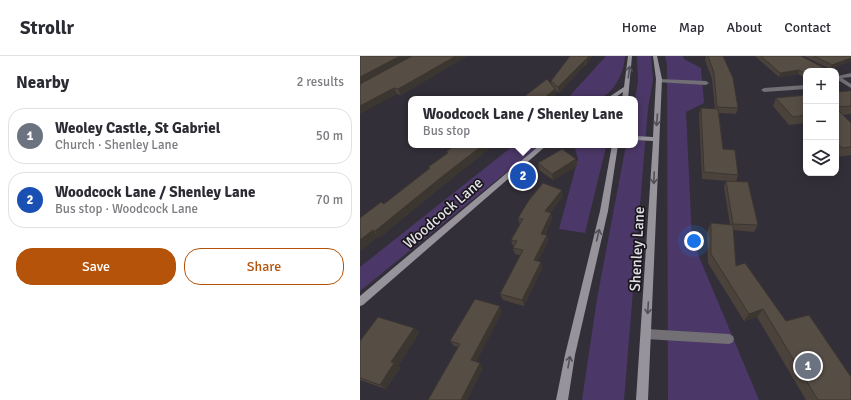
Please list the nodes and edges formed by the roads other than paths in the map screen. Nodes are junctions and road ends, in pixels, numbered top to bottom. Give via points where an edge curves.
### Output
1 (630, 56) edge
2 (655, 56) edge
3 (797, 56) edge
4 (821, 68) edge
5 (851, 75) edge
6 (839, 78) edge
7 (839, 79) edge
8 (659, 81) junction
9 (706, 83) dead end
10 (851, 86) edge
11 (627, 87) junction
12 (803, 87) edge
13 (764, 90) dead end
14 (614, 96) edge
15 (626, 96) edge
16 (638, 138) edge
17 (656, 139) junction
18 (540, 148) edge
19 (615, 148) edge
20 (360, 302) edge
21 (646, 334) junction
22 (729, 339) dead end
23 (562, 400) edge
24 (642, 400) edge

11 -> 1 main road
2 - 8 main road, Shenley Lane
3 - 4 street
5 - 6 street
7 - 10 street
8 - 9 street
8 -> 17 main road, Shenley Lane
11 - 14 main road
11 - 15 main road
12 - 13 street
16 - 17 main road
17 -> 21 main road, Shenley Lane
18 - 20 main road, Woodcock Lane
23 -> 19 main road
21 - 22 street
21 - 24 main road, Shenley Lane

